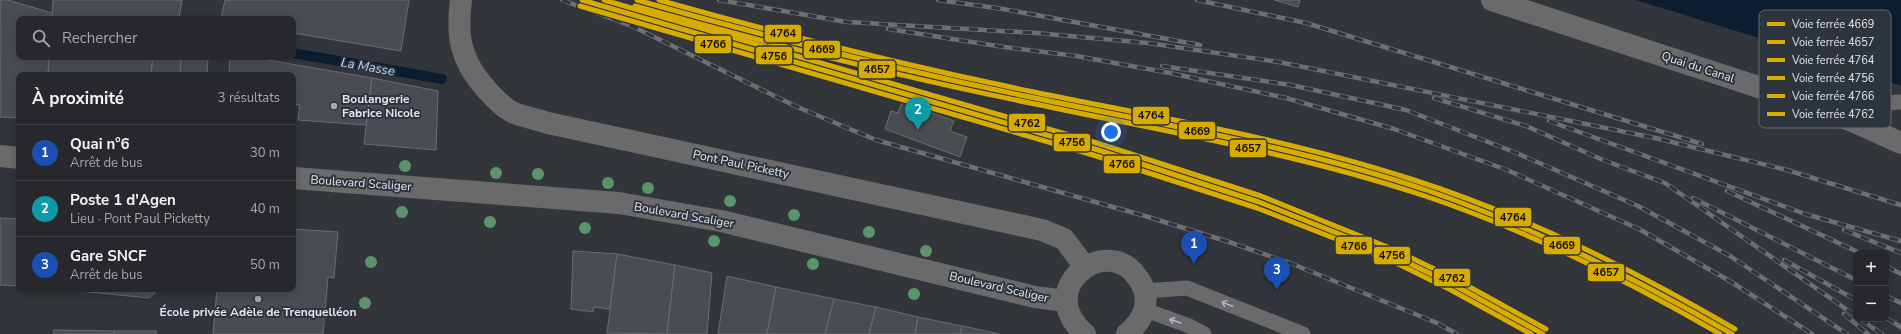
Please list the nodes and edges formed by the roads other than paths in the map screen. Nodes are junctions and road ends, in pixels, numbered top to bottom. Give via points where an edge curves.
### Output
1 (461, 0) edge
2 (1492, 0) edge
3 (1759, 87) edge
4 (1901, 102) edge
5 (1891, 103) edge
6 (1866, 128) edge
7 (1875, 128) edge
8 (1874, 131) junction
9 (1901, 144) edge
10 (0, 156) edge
11 (16, 158) edge
12 (296, 178) edge
13 (1085, 267) junction
14 (1066, 300) junction
15 (1139, 319) edge
16 (1085, 334) edge
17 (1204, 334) edge
18 (1303, 334) edge

1 - 13 street, Pont Paul Picketty via 458,23 463,54 475,78 494,99 512,112 548,123 1042,230 1064,240
2 - 3 street, Quai du Canal
4 - 5 lane
6 - 8 street, Quai du Canal
7 - 8 lane
8 - 9 street, Quai du Canal
10 - 11 street
12 - 14 street, Boulevard Scaliger via 619,203 721,221 1035,297
13 - 14 street via 1071,283
13 - 15 street via 1109,261 1121,264 1136,275
14 - 16 street via 1072,320
17 -> 15 lane via 1187,325
18 -> 15 lane via 1187,288

